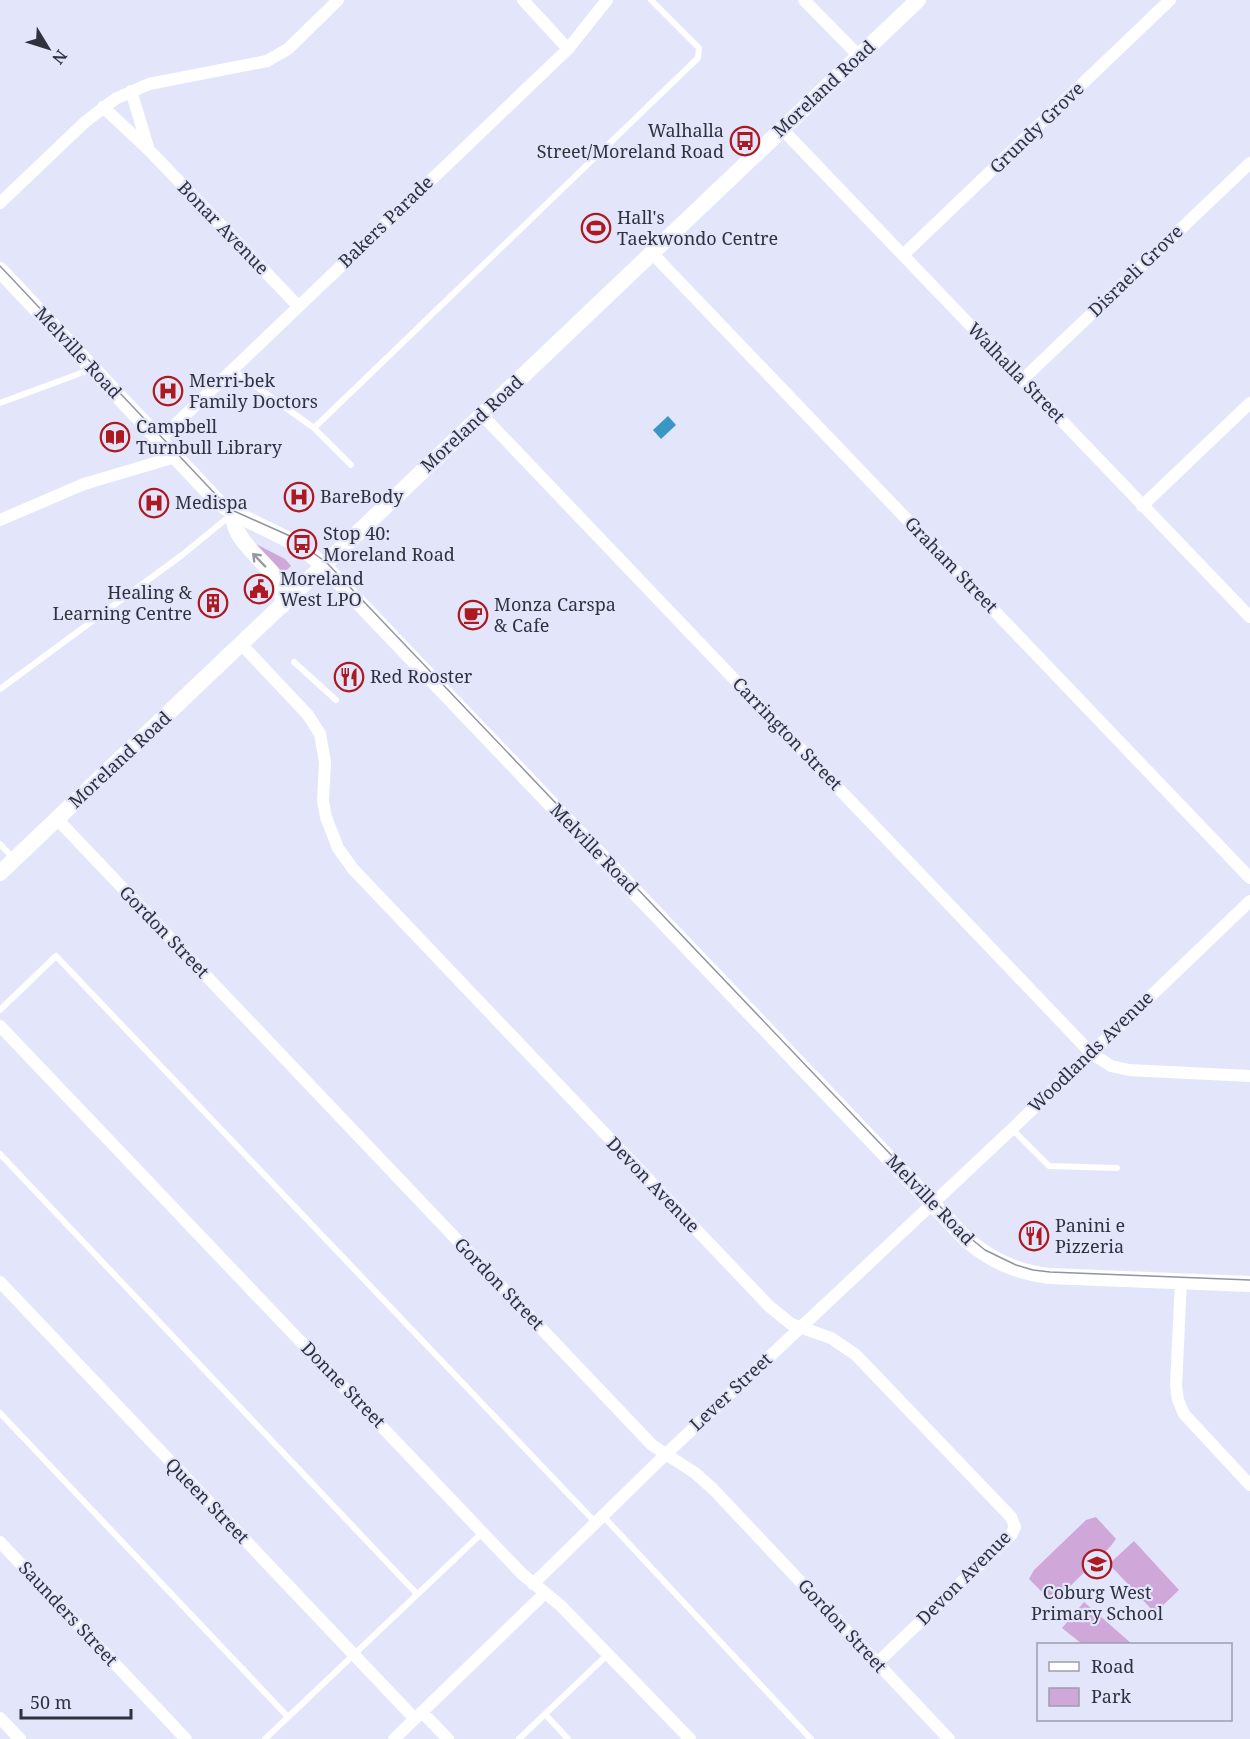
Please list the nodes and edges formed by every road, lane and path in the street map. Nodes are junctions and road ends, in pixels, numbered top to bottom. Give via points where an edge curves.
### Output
1 (338, 0) edge
2 (523, 0) edge
3 (608, 0) edge
4 (651, 0) edge
5 (804, 0) edge
6 (918, 0) edge
7 (1170, 0) edge
8 (568, 49) junction
9 (859, 56) junction
10 (131, 91) junction
11 (103, 107) junction
12 (782, 129) junction
13 (149, 150) junction
14 (1250, 163) edge
15 (0, 203) edge
16 (652, 253) junction
17 (903, 255) junction
18 (3, 279) edge
19 (298, 306) junction
20 (93, 369) junction
21 (232, 369) junction
22 (1022, 380) junction
23 (0, 403) edge
24 (1250, 403) edge
25 (482, 415) junction
26 (314, 428) junction
27 (159, 440) junction
28 (174, 457) junction
29 (351, 465) dead end
30 (1142, 506) junction
31 (234, 513) junction
32 (0, 520) edge
33 (324, 566) junction
34 (282, 606) junction
35 (1250, 618) edge
36 (242, 645) junction
37 (294, 662) dead end
38 (0, 689) edge
39 (336, 700) dead end
40 (57, 819) junction
41 (0, 844) edge
42 (14, 860) junction
43 (0, 873) edge
44 (1250, 878) edge
45 (1250, 901) edge
46 (0, 1010) edge
47 (0, 1026) edge
48 (1091, 1053) junction
49 (1250, 1076) edge
50 (1012, 1128) junction
51 (0, 1154) edge
52 (1117, 1168) dead end
53 (932, 1204) junction
54 (1181, 1281) junction
55 (0, 1282) edge
56 (1250, 1284) edge
57 (800, 1326) junction
58 (0, 1413) edge
59 (666, 1454) junction
60 (1250, 1485) edge
61 (599, 1519) junction
62 (483, 1532) junction
63 (0, 1542) edge
64 (533, 1584) junction
65 (545, 1593) junction
66 (417, 1594) junction
67 (608, 1654) junction
68 (354, 1655) junction
69 (877, 1663) junction
70 (545, 1714) junction
71 (418, 1715) junction
72 (288, 1717) junction
73 (0, 1718) edge
74 (20, 1739) edge
75 (186, 1739) edge
76 (265, 1739) edge
77 (394, 1739) edge
78 (448, 1739) edge
79 (519, 1739) edge
80 (568, 1739) edge
81 (690, 1739) edge
82 (811, 1739) edge
83 (949, 1739) edge

1 - 10 street via 288,49 267,61
2 - 8 street
3 - 8 street, Bakers Parade
4 - 26 lane via 699,48 698,58
5 - 9 street
6 - 9 main road, Moreland Road
7 - 17 street, Grundy Grove
8 - 19 street, Bakers Parade
9 - 12 main road, Moreland Road
10 - 11 street
10 - 13 street, Bonar Avenue
11 - 13 street, Bonar Avenue
11 - 15 street
12 - 16 main road, Moreland Road
12 - 17 street, Walhalla Street
13 - 19 street, Bonar Avenue
14 - 22 street, Disraeli Grove
16 - 25 main road, Moreland Road
16 - 44 street, Graham Street
17 - 22 street, Walhalla Street
18 - 20 main road, Melville Road
19 - 21 street, Bakers Parade
20 - 23 lane
20 - 27 main road, Melville Road
21 - 26 lane
21 - 27 street, Bakers Parade
22 - 30 street, Walhalla Street
24 - 30 street
25 - 33 main road, Moreland Road
25 - 48 street, Carrington Street
26 - 29 lane
27 - 28 main road, Melville Road
28 - 31 main road, Melville Road
28 - 32 street via 84,484
30 - 35 street, Walhalla Street
31 - 33 main road, Melville Road via 299,545
34 -> 31 main road via 281,585 244,545
31 - 38 lane
33 - 34 main road, Moreland Road
33 - 53 main road, Melville Road
34 - 36 main road, Moreland Road
36 - 40 main road, Moreland Road
36 - 57 street, Devon Avenue via 308,715 320,734 326,817 338,848 353,869 768,1306 791,1324
37 - 39 lane
40 - 42 main road, Moreland Road
40 - 59 street, Gordon Street via 652,1445
41 - 42 lane
42 - 43 main road, Moreland Road
45 - 48 street, Woodlands Avenue
46 - 61 lane via 56,956
47 - 62 street, Donne Street
48 - 49 street, Carrington Street via 1101,1061 1129,1070
48 - 50 street, Woodlands Avenue
50 - 52 lane via 1049,1166
50 - 53 street, Woodlands Avenue
51 - 66 lane
53 - 54 main road, Melville Road via 982,1253 1014,1269 1049,1276
53 - 57 street, Lever Street
54 - 56 main road, Melville Road
54 - 60 street via 1178,1400 1184,1414
55 - 68 street, Queen Street
57 - 59 street, Lever Street
57 - 69 street, Devon Avenue via 837,1341 866,1364 1011,1517 1015,1527
58 - 72 lane
59 - 61 street, Lever Street
59 - 69 street, Gordon Street via 713,1489
61 - 64 street, Lever Street
61 - 82 lane
62 - 64 street, Donne Street
62 - 66 lane
63 - 75 street, Saunders Street
64 - 65 street, Donne Street
65 - 67 street, Donne Street
65 - 71 street
66 - 68 lane
67 - 70 lane
67 - 81 street, Donne Street
68 - 71 street, Queen Street
68 - 72 lane
69 - 83 street, Gordon Street
70 - 79 lane
70 - 80 lane
71 - 77 street
71 - 78 street, Queen Street
72 - 76 lane
73 - 74 street

